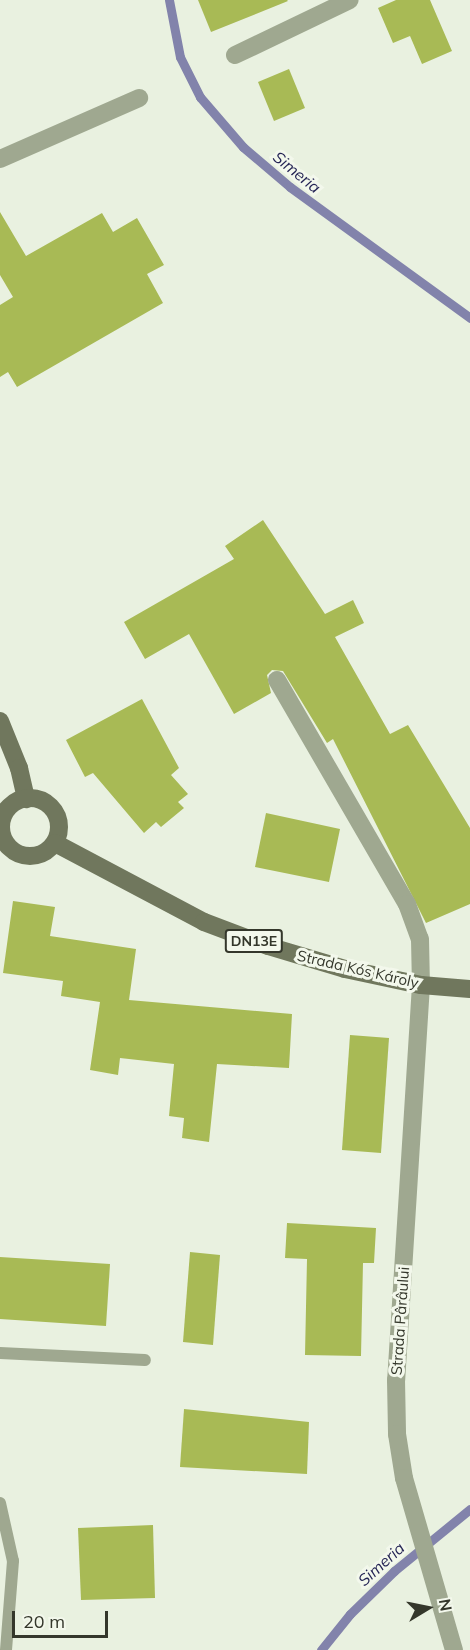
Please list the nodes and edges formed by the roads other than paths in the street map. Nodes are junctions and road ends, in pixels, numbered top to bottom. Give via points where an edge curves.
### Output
1 (350, 0) edge
2 (235, 55) dead end
3 (139, 98) dead end
4 (0, 159) edge
5 (277, 680) dead end
6 (0, 721) edge
7 (26, 799) junction
8 (1, 828) edge
9 (55, 843) junction
10 (422, 985) junction
11 (470, 989) edge
12 (0, 1353) edge
13 (145, 1360) dead end
14 (0, 1503) edge
15 (6, 1650) edge
16 (454, 1650) edge

1 - 2 street
3 - 4 street
5 - 10 street, Strada Pârâului via 407,904 420,939
6 - 7 main road via 19,768
7 - 8 main road via 5,812
7 - 9 main road via 42,801 55,811 59,827
8 - 9 main road via 8,845 22,856 41,855
9 - 10 main road, Strada Kós Károly / DN13E via 215,926 345,969
10 - 11 main road, Strada Kós Károly / DN13E
10 - 16 street, Strada Pârâului via 396,1380 397,1434 404,1478
12 - 13 lane
14 - 15 lane via 13,1561

